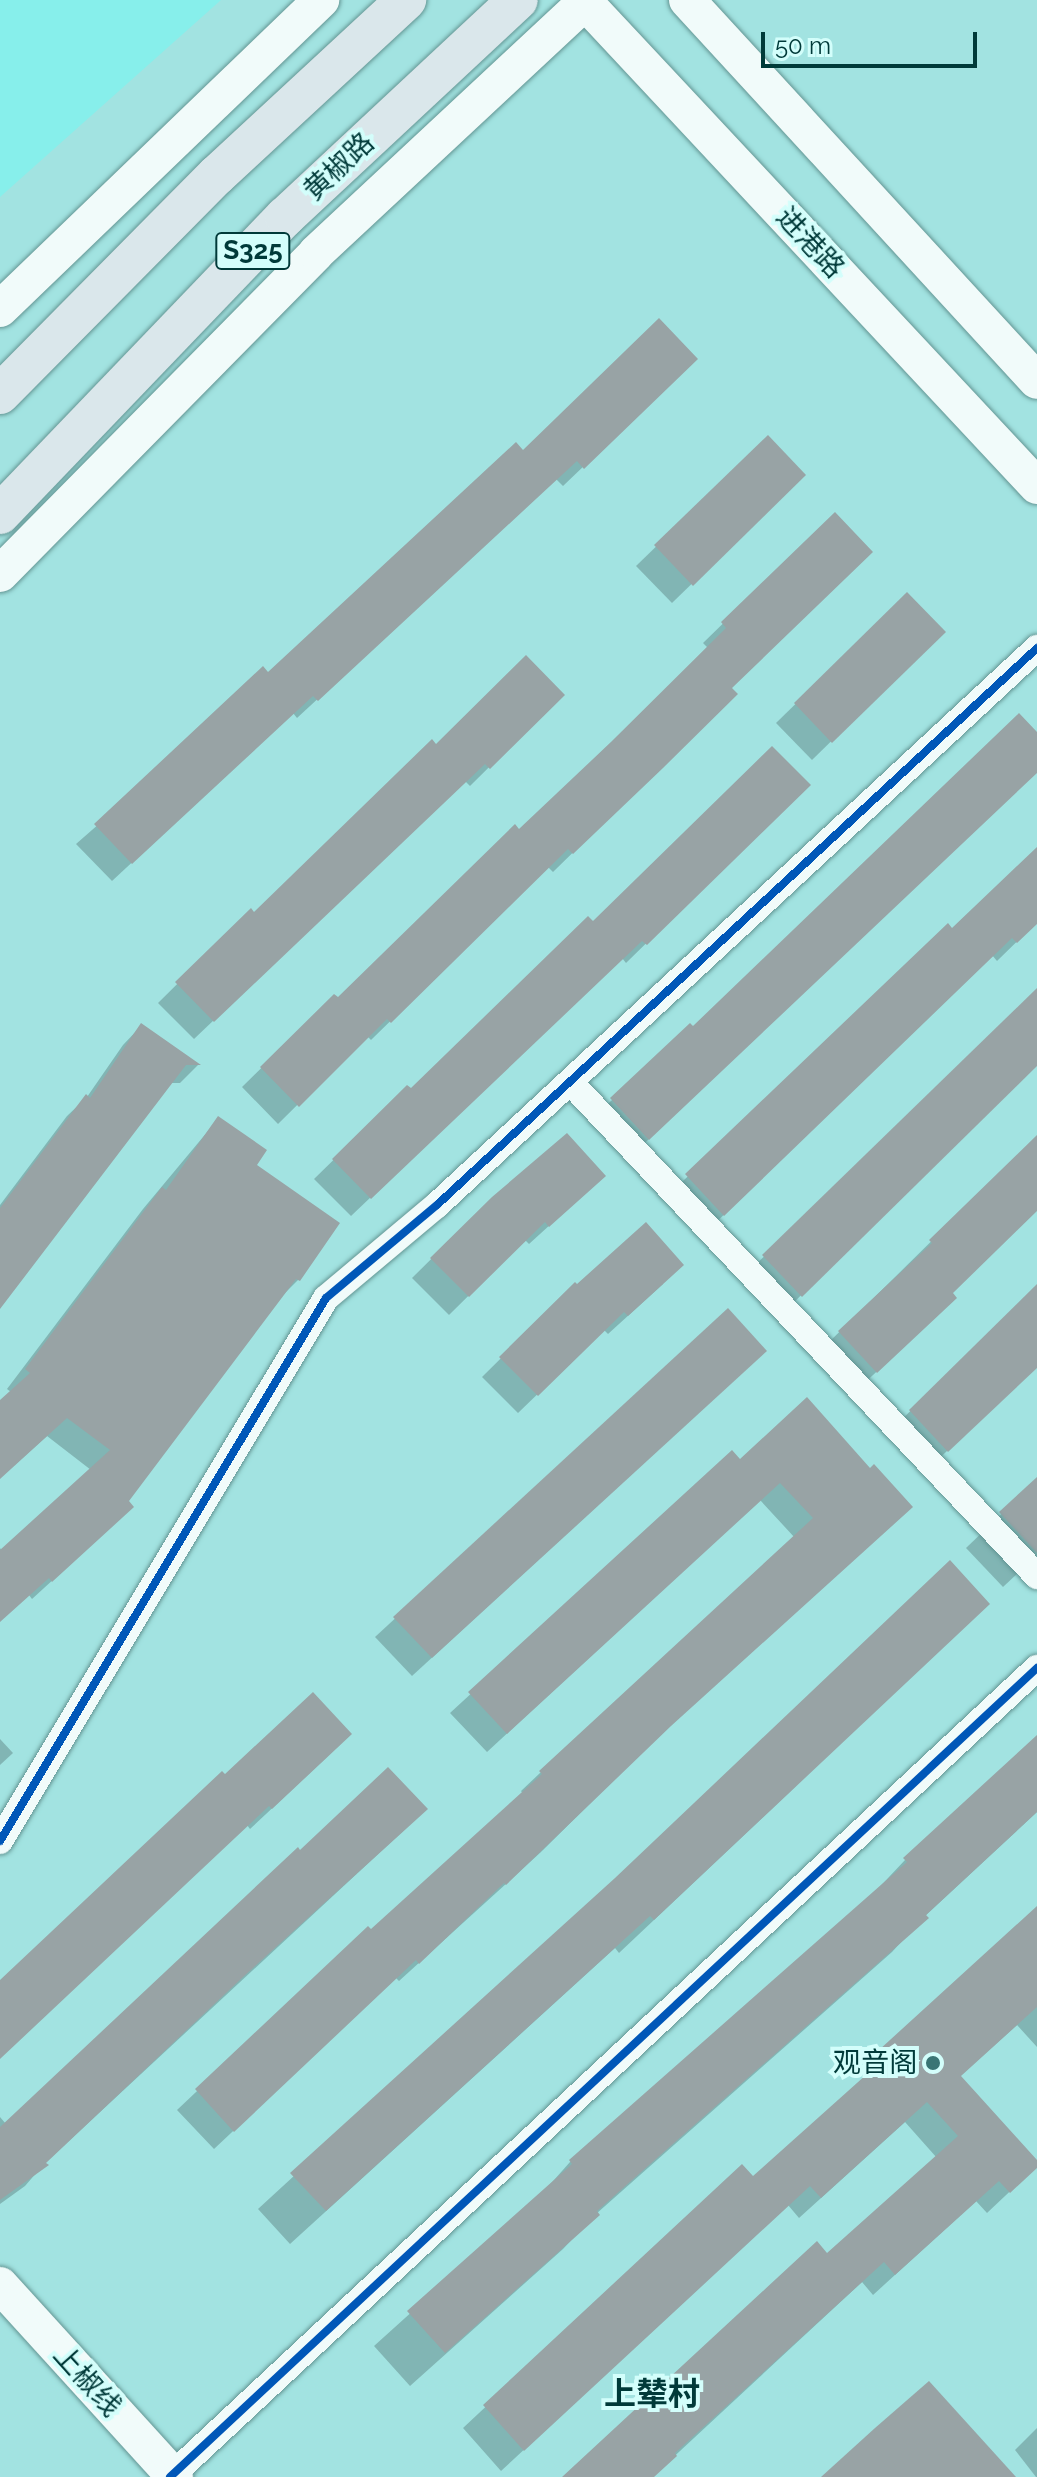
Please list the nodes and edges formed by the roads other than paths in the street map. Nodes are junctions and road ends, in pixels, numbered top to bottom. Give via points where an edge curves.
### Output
1 (321, 0) edge
2 (406, 0) edge
3 (518, 0) edge
4 (687, 0) edge
5 (585, 1) edge
6 (0, 309) edge
7 (1037, 381) edge
8 (0, 394) edge
9 (1037, 486) edge
10 (0, 514) edge
11 (0, 574) edge
12 (1037, 648) edge
13 (570, 1082) junction
14 (1037, 1576) edge
15 (1037, 1668) edge
16 (0, 1841) edge
17 (0, 2285) edge
18 (172, 2476) edge

1 - 6 main road
2 - 8 main road, S325 via 217,175
3 - 10 main road, 黄椒路 / S325 via 285,217
4 - 7 main road
5 - 9 main road, 进港路
5 - 11 main road via 316,253
12 - 13 street
13 - 14 street
13 - 16 street via 326,1298
15 - 18 street
17 - 18 main road, 上椒线

